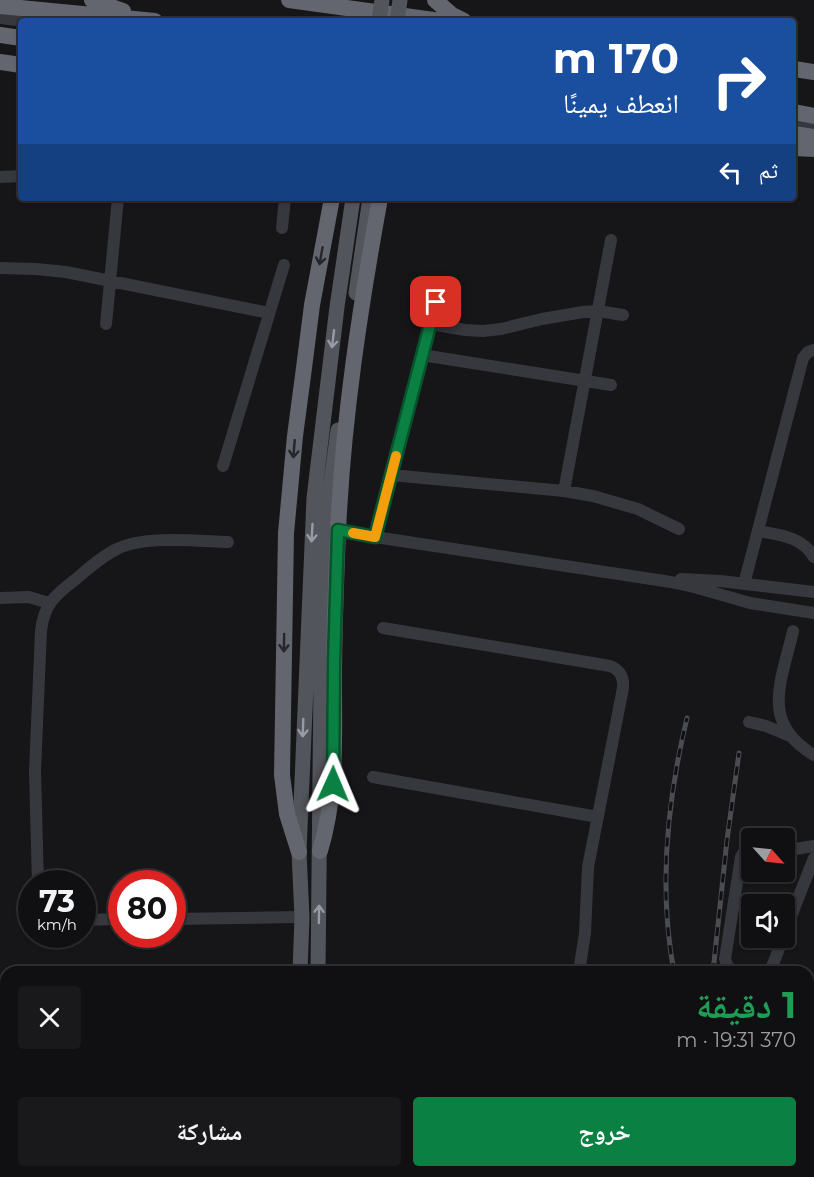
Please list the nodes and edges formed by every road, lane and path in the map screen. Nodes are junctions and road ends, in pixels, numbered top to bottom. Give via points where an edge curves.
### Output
1 (92, 0) edge
2 (289, 0) edge
3 (296, 0) edge
4 (382, 0) edge
5 (400, 0) edge
6 (435, 0) edge
7 (0, 6) edge
8 (0, 18) edge
9 (129, 18) edge
10 (145, 18) edge
11 (379, 18) edge
12 (397, 18) edge
13 (420, 18) edge
14 (458, 18) edge
15 (18, 20) edge
16 (0, 36) edge
17 (18, 38) edge
18 (0, 62) edge
19 (18, 65) edge
20 (796, 69) edge
21 (814, 72) edge
22 (796, 112) edge
23 (814, 116) edge
24 (796, 122) edge
25 (814, 125) edge
26 (796, 134) edge
27 (814, 137) edge
28 (796, 148) edge
29 (814, 149) edge
30 (18, 176) edge
31 (0, 177) edge
32 (118, 201) edge
33 (285, 201) edge
34 (333, 201) edge
35 (353, 201) edge
36 (375, 201) edge
37 (375, 201) edge
38 (282, 228) dead end
39 (611, 240) dead end
40 (284, 265) dead end
41 (0, 268) edge
42 (110, 282) junction
43 (436, 302) dead end
44 (597, 311) junction
45 (269, 313) junction
46 (623, 315) dead end
47 (106, 324) dead end
48 (430, 324) junction
49 (814, 350) edge
50 (422, 355) junction
51 (584, 381) junction
52 (611, 385) dead end
53 (223, 466) dead end
54 (391, 475) junction
55 (564, 491) junction
56 (338, 530) junction
57 (679, 530) dead end
58 (758, 531) junction
59 (375, 537) junction
60 (228, 542) dead end
61 (814, 557) edge
62 (660, 580) junction
63 (744, 584) junction
64 (814, 592) edge
65 (0, 598) edge
66 (49, 603) junction
67 (814, 614) edge
68 (383, 628) dead end
69 (793, 630) dead end
70 (749, 722) dead end
71 (790, 736) junction
72 (814, 755) edge
73 (373, 777) dead end
74 (598, 817) junction
75 (814, 846) edge
76 (795, 849) edge
77 (320, 851) junction
78 (299, 852) junction
79 (741, 857) edge
80 (814, 858) edge
81 (38, 870) edge
82 (734, 901) junction
83 (741, 904) edge
84 (795, 905) edge
85 (302, 916) junction
86 (186, 919) edge
87 (778, 948) edge
88 (300, 966) edge
89 (318, 966) edge
90 (580, 966) edge
91 (728, 966) edge
92 (772, 966) edge

1 - 10 highway
2 - 3 highway
3 - 13 highway
4 - 11 main road, bridge
5 - 12 main road, bridge
6 - 14 highway
7 - 9 highway
8 - 15 lane
16 - 17 highway
18 - 19 highway
20 - 21 highway
22 - 23 highway
24 - 25 lane
26 - 27 highway
28 - 29 highway
30 - 31 lane
32 - 42 lane
33 - 38 lane
34 -> 78 highway via 312,305 286,533 283,788
35 -> 78 main road via 314,498
36 - 56 highway via 345,434
37 - 77 main road via 353,307 329,498 321,678
39 - 44 lane
40 - 45 lane
41 - 42 lane via 66,272
42 - 45 lane
42 - 47 lane
43 - 48 lane
44 - 46 lane
44 - 48 lane via 492,330
44 - 51 lane
45 - 53 lane
48 - 50 lane
49 - 58 lane via 803,358
50 - 51 lane
50 - 54 lane
51 - 52 lane
51 - 55 lane
54 - 55 lane
54 - 59 lane
55 - 57 lane via 623,504
56 - 59 lane
56 - 77 highway via 334,777
58 - 61 lane via 790,537
58 - 63 lane
59 - 62 lane
60 - 66 lane via 144,541 123,546 104,556
62 - 63 lane
62 - 67 lane via 750,603
63 - 64 lane
65 - 66 lane via 29,597
66 - 81 lane via 41,631 36,745
68 - 74 lane via 615,668 622,677 623,688
69 - 71 lane via 778,698 780,718
70 - 71 lane
71 - 72 lane
73 - 74 lane
74 - 90 lane via 588,867
75 - 76 lane
89 -> 77 main road
78 - 85 main road
79 - 82 lane
80 - 84 lane
82 - 83 lane
82 - 91 lane via 725,959
85 - 86 lane
85 - 88 main road
87 - 92 lane

